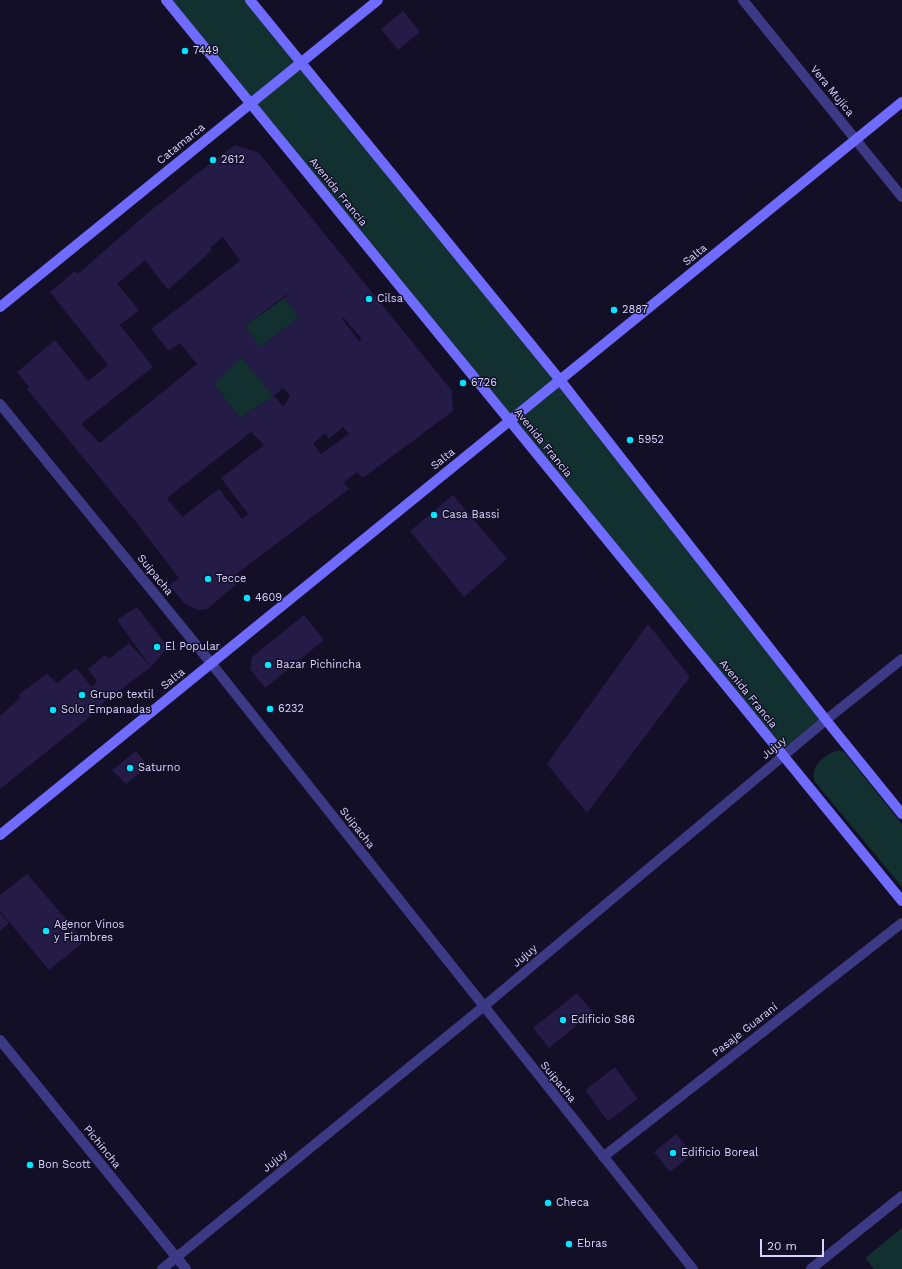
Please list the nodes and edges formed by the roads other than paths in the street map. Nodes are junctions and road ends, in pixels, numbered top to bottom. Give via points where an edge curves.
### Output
1 (166, 0) edge
2 (250, 0) edge
3 (378, 0) edge
4 (742, 0) edge
5 (301, 62) junction
6 (902, 102) edge
7 (251, 103) junction
8 (856, 140) junction
9 (902, 197) edge
10 (0, 307) edge
11 (560, 380) junction
12 (0, 404) edge
13 (510, 421) junction
14 (902, 659) edge
15 (211, 663) junction
16 (826, 720) junction
17 (783, 756) junction
18 (902, 814) edge
19 (0, 835) edge
20 (902, 901) edge
21 (902, 923) edge
22 (483, 1007) junction
23 (0, 1040) edge
24 (603, 1157) junction
25 (902, 1196) edge
26 (176, 1258) junction
27 (162, 1269) edge
28 (186, 1269) edge
29 (693, 1269) edge
30 (811, 1269) edge

1 - 7 street, Avenida Francia
2 - 5 street
3 - 5 street, Catamarca
4 - 8 street, Vera Mujíca
5 - 7 street, Catamarca
5 - 11 street
6 - 8 street, Salta
7 - 10 street, Catamarca
7 - 13 street, Avenida Francia
8 - 9 street, Vera Mujíca
8 - 11 street, Salta
11 - 13 street, Salta
11 - 16 street
12 - 15 street, Suipacha
13 - 15 street, Salta
13 - 17 street, Avenida Francia
14 - 16 street, Jujuy
15 - 19 street, Salta
15 - 22 street, Suipacha
16 - 17 street, Jujuy
16 - 18 street
17 - 20 street, Avenida Francia
17 - 22 street, Jujuy
21 - 24 street, Pasaje Guaraní
22 - 24 street, Suipacha
22 - 26 street, Jujuy
23 - 26 street, Pichincha
24 - 29 street, Suipacha
25 - 30 street
26 - 27 street, Jujuy
26 - 28 street, Pichincha

